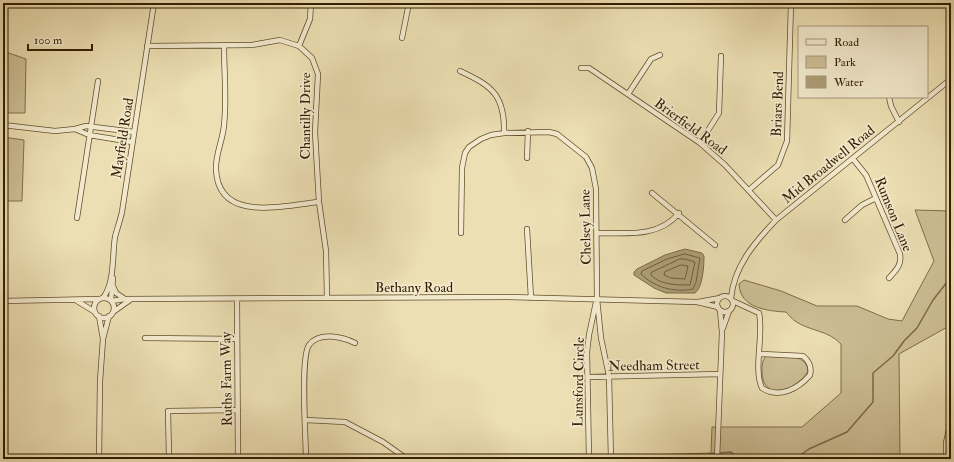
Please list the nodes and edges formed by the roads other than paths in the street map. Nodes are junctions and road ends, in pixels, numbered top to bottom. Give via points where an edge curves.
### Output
1 (154, 3) edge
2 (311, 3) edge
3 (409, 3) edge
4 (791, 3) edge
5 (402, 38) dead end
6 (147, 46) junction
7 (224, 46) junction
8 (299, 46) junction
9 (660, 55) dead end
10 (721, 56) dead end
11 (581, 68) dead end
12 (460, 71) dead end
13 (951, 80) edge
14 (98, 81) dead end
15 (628, 94) junction
16 (889, 98) edge
17 (899, 122) junction
18 (3, 125) edge
19 (91, 127) junction
20 (75, 128) junction
21 (528, 131) junction
22 (134, 132) junction
23 (504, 133) junction
24 (89, 135) junction
25 (132, 142) junction
26 (700, 143) junction
27 (527, 158) dead end
28 (853, 159) junction
29 (749, 190) junction
30 (652, 193) dead end
31 (876, 198) junction
32 (319, 202) junction
33 (679, 214) junction
34 (77, 218) dead end
35 (776, 220) junction
36 (845, 220) dead end
37 (527, 229) dead end
38 (461, 233) dead end
39 (597, 233) junction
40 (716, 244) dead end
41 (111, 276) junction
42 (889, 278) dead end
43 (734, 280) junction
44 (112, 286) junction
45 (722, 297) junction
46 (327, 298) junction
47 (531, 298) junction
48 (101, 299) junction
49 (125, 299) junction
50 (237, 299) junction
51 (597, 299) junction
52 (732, 299) junction
53 (130, 300) junction
54 (3, 301) edge
55 (77, 301) junction
56 (111, 301) junction
57 (697, 302) junction
58 (742, 306) junction
59 (719, 309) junction
60 (730, 310) junction
61 (95, 312) junction
62 (113, 312) junction
63 (99, 316) junction
64 (109, 316) junction
65 (722, 332) junction
66 (145, 338) dead end
67 (103, 339) junction
68 (237, 339) junction
69 (355, 343) dead end
70 (760, 354) junction
71 (720, 374) junction
72 (609, 376) junction
73 (588, 377) junction
74 (238, 410) junction
75 (306, 420) junction
76 (951, 420) edge
77 (136, 458) dead end
78 (100, 459) edge
79 (238, 459) edge
80 (306, 459) edge
81 (407, 459) edge
82 (589, 459) edge
83 (611, 459) edge
84 (717, 459) edge
85 (946, 459) edge

1 - 6 street, Mayfield Road
2 - 8 street via 310,18
3 - 5 street
4 - 29 street, Briars Bend via 787,141 778,165
6 - 7 street, Chantilly Drive
6 - 22 street, Mayfield Road
7 - 8 street, Chantilly Drive via 280,40
7 - 32 street via 224,123 216,168 221,189 234,202 250,208
8 - 32 street, Chantilly Drive via 312,58 318,74 315,132
9 - 15 street via 651,59
10 - 26 street via 719,113
11 - 15 street, Brierfield Road via 589,68
12 - 23 street via 483,82 498,98 504,115
13 - 17 street, Mid Broadwell Road
14 - 19 street
15 - 26 street, Brierfield Road
16 - 17 street
17 - 28 street, Mid Broadwell Road
18 - 20 street via 54,131
19 - 20 street
19 - 22 street
19 - 24 street
20 - 24 street
21 - 23 street, Chelsey Lane
21 - 27 street
21 - 39 street, Chelsey Lane via 557,134 586,157 596,183
22 - 25 street, Mayfield Road
23 - 38 street, Chelsey Lane via 480,139 465,153 462,168
24 - 25 street
24 - 34 street
25 - 41 street, Mayfield Road
26 - 29 street, Brierfield Road
28 - 31 street, Rumson Lane via 866,175
28 - 35 street, Mid Broadwell Road
29 - 35 street, Brierfield Road
30 - 33 street
31 - 36 street via 862,205
31 - 42 street, Rumson Lane via 901,260 900,266
32 - 46 street, Chantilly Drive via 326,251
33 - 39 street via 674,220 652,232
33 - 40 street
35 - 43 street, Mid Broadwell Road via 756,241
37 - 47 street
39 - 51 street, Chelsey Lane
41 - 44 street, Mayfield Road
41 - 48 street, Mayfield Road via 107,293
43 - 45 street, Mid Broadwell Road
43 - 52 street, Mid Broadwell Road
44 - 49 street via 116,293
44 - 56 street, Mayfield Road
45 - 52 street
45 - 57 street, Bethany Road
45 - 59 street, Mid Broadwell Road
46 - 47 street, Bethany Road
46 - 50 street, Bethany Road
47 - 51 street, Bethany Road
48 - 55 street
48 - 56 street
48 - 61 street via 95,304
49 - 53 street, Bethany Road
49 - 56 street, Bethany Road
50 - 53 street, Bethany Road
50 - 68 street, Ruths Farm Way
51 - 57 street, Bethany Road
51 - 72 street, Lunsford Circle via 601,338
51 - 73 street, Lunsford Circle via 589,335
52 - 58 street
52 - 60 street, Mid Broadwell Road
53 - 62 street
54 - 55 street
55 - 61 street
56 - 62 street via 114,306
57 - 59 street, Bethany Road
58 - 60 street, Bethany Road
58 - 70 street via 759,313
59 - 60 street, Bethany Road
59 - 65 street
60 - 65 street
61 - 63 street
62 - 64 street
63 - 64 street
63 - 67 street
64 - 67 street
65 - 71 street
66 - 68 street
67 - 78 street via 99,401
68 - 74 street, Ruths Farm Way
69 - 75 street via 343,338 322,338 310,344 306,357
70 - 70 street via 759,380 762,388 766,390 780,393 788,391 810,375 810,366 803,356
71 - 72 street, Needham Street
71 - 84 street
72 - 73 street, Needham Street
72 - 83 street, Lunsford Circle
73 - 82 street, Lunsford Circle
74 - 77 street via 168,411 169,457
74 - 79 street, Ruths Farm Way
75 - 80 street
75 - 81 street via 345,422 383,442
76 - 85 street via 946,443

